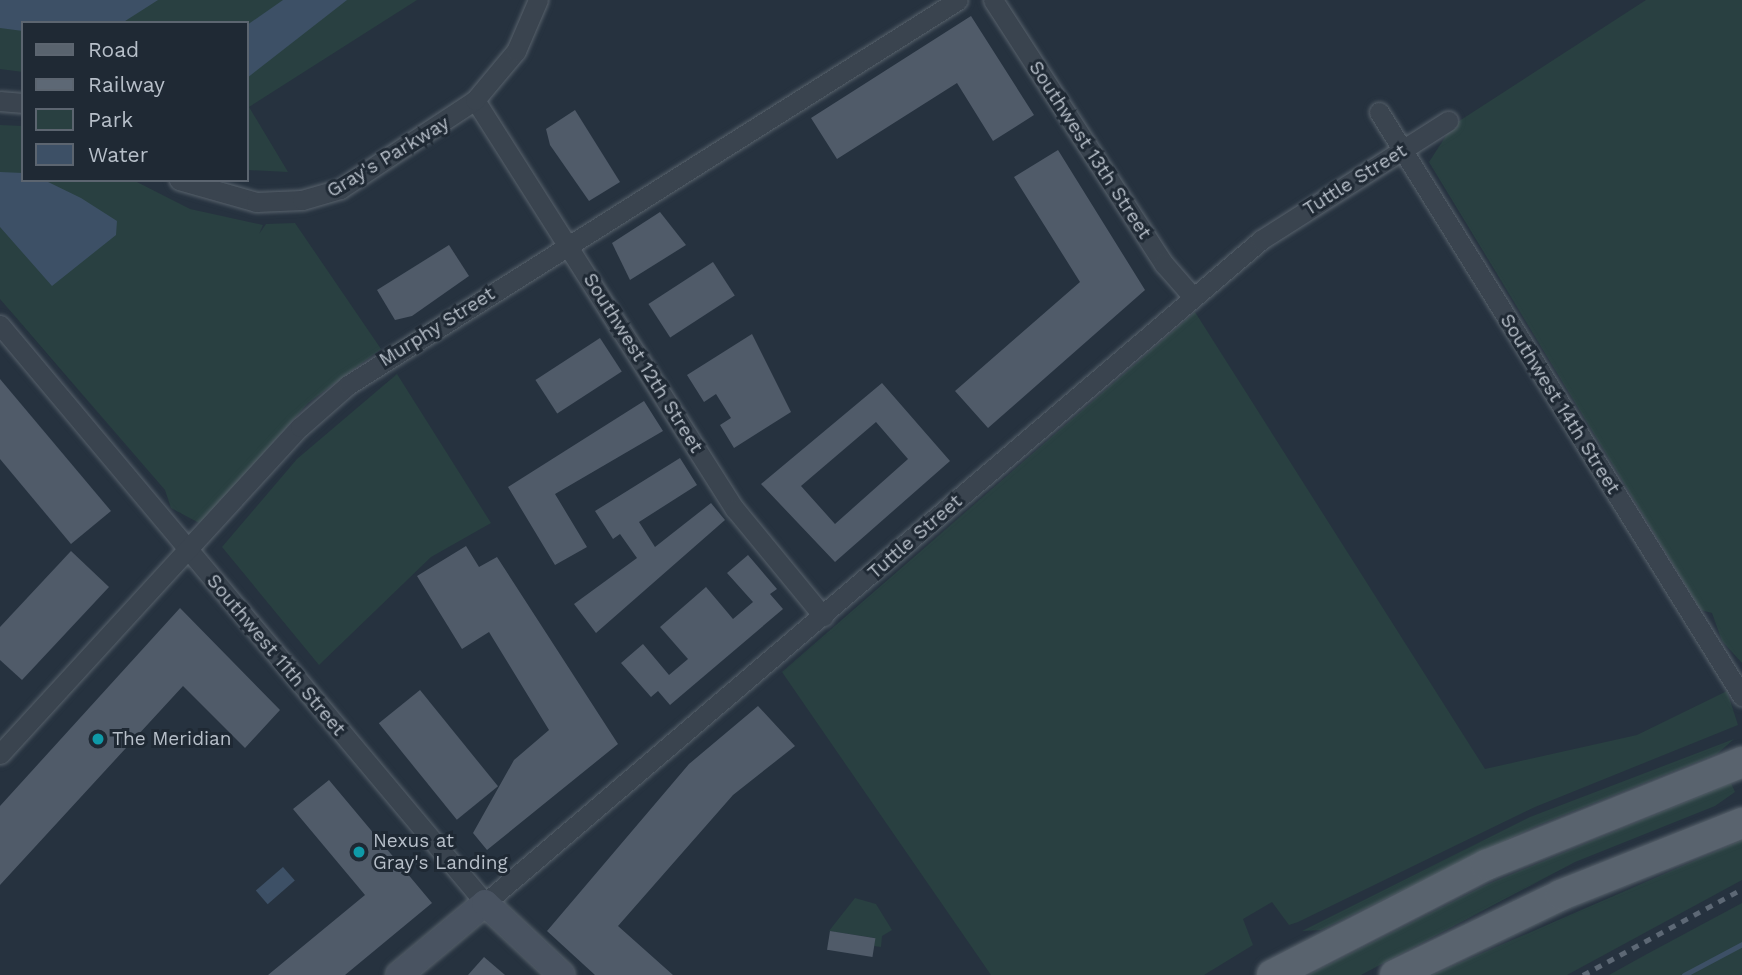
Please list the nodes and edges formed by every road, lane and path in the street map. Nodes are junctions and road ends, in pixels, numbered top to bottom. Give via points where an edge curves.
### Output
1 (538, 0) edge
2 (958, 0) edge
3 (992, 0) edge
4 (475, 100) junction
5 (0, 102) edge
6 (21, 103) edge
7 (1379, 113) dead end
8 (1448, 121) dead end
9 (1402, 150) junction
10 (186, 182) edge
11 (568, 245) junction
12 (1193, 297) junction
13 (0, 325) edge
14 (190, 551) junction
15 (823, 616) junction
16 (1742, 696) edge
17 (0, 754) edge
18 (1742, 762) edge
19 (1742, 823) edge
20 (485, 903) junction
21 (399, 975) edge
22 (562, 975) edge
23 (1272, 975) edge
24 (1395, 975) edge

1 - 4 street, Gray's Parkway via 516,51
2 - 11 street, Murphy Street
3 - 12 street, Southwest 13th Street via 1164,264
4 - 10 street, Gray's Parkway via 386,162 321,197 256,202
4 - 11 street, Southwest 12th Street
5 - 6 street
7 - 9 street, Southwest 14th Street
8 - 9 street, Tuttle Street
9 - 12 street, Tuttle Street via 1282,225
9 - 16 street, Southwest 14th Street
11 - 14 street, Murphy Street via 348,385 300,427
11 - 15 street, Southwest 12th Street via 741,518
12 - 15 street, Tuttle Street
13 - 14 street, Southwest 11th Street
14 - 17 street, Murphy Street
14 - 20 street, Southwest 11th Street
15 - 20 street, Tuttle Street
18 - 23 main road via 1486,865
19 - 24 main road via 1561,895
20 - 21 street, Tuttle Street
20 - 22 street, Southwest 11th Street

